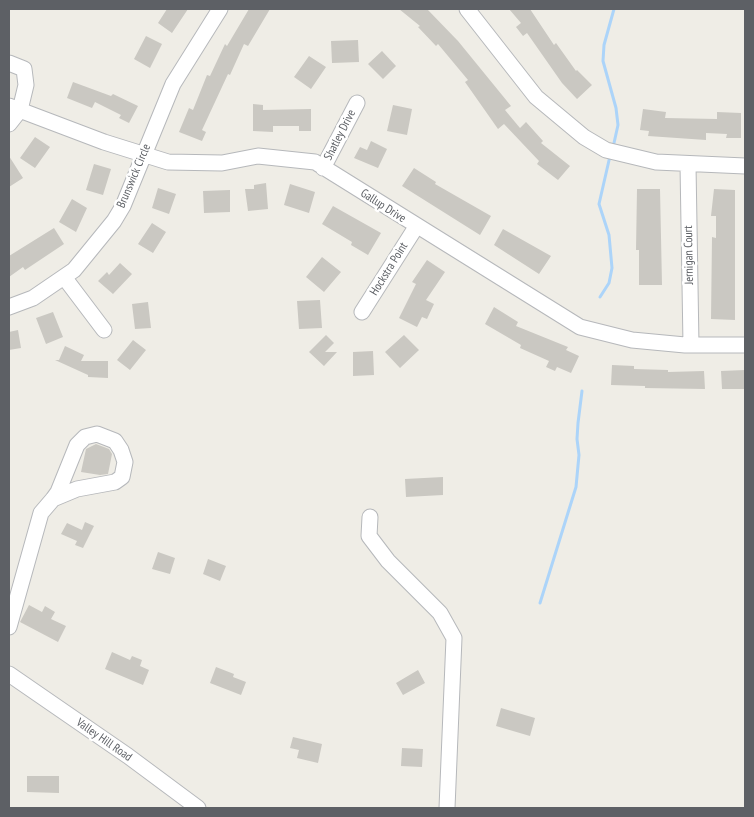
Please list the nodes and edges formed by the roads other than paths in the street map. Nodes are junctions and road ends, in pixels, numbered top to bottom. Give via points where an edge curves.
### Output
1 (220, 9) edge
2 (467, 9) edge
3 (9, 63) edge
4 (357, 103) dead end
5 (14, 108) edge
6 (9, 124) edge
7 (143, 155) junction
8 (688, 165) junction
9 (745, 166) edge
10 (323, 168) junction
11 (416, 227) junction
12 (64, 277) junction
13 (9, 307) edge
14 (362, 312) dead end
15 (104, 330) dead end
16 (691, 345) junction
17 (745, 345) edge
18 (53, 499) junction
19 (370, 517) dead end
20 (9, 626) edge
21 (9, 674) edge
22 (198, 808) edge
23 (447, 808) edge

1 - 7 street, Brunswick Circle via 173,84
2 - 8 street via 536,97 578,133 606,150 656,162
3 - 5 street via 24,69 26,85
4 - 10 street, Shatley Drive
5 - 6 street
5 - 7 street, Gallup Drive
7 - 10 street, Gallup Drive via 168,162 199,163 222,163 258,156 315,162
7 - 12 street, Brunswick Circle via 114,221 74,270
8 - 9 street
8 - 16 street, Jernigan Court
10 - 11 street, Gallup Drive
11 - 14 street, Hockstra Point
11 - 16 street, Gallup Drive via 580,327 632,340
12 - 13 street, Brunswick Circle via 33,298
12 - 15 street
16 - 17 street, Gallup Drive
18 - 18 street via 77,445 85,437 97,434 115,442 125,462 122,478 77,489
18 - 20 street via 41,513
19 - 23 street via 369,536 388,561 440,613 454,638
21 - 22 street, Valley Hill Road

